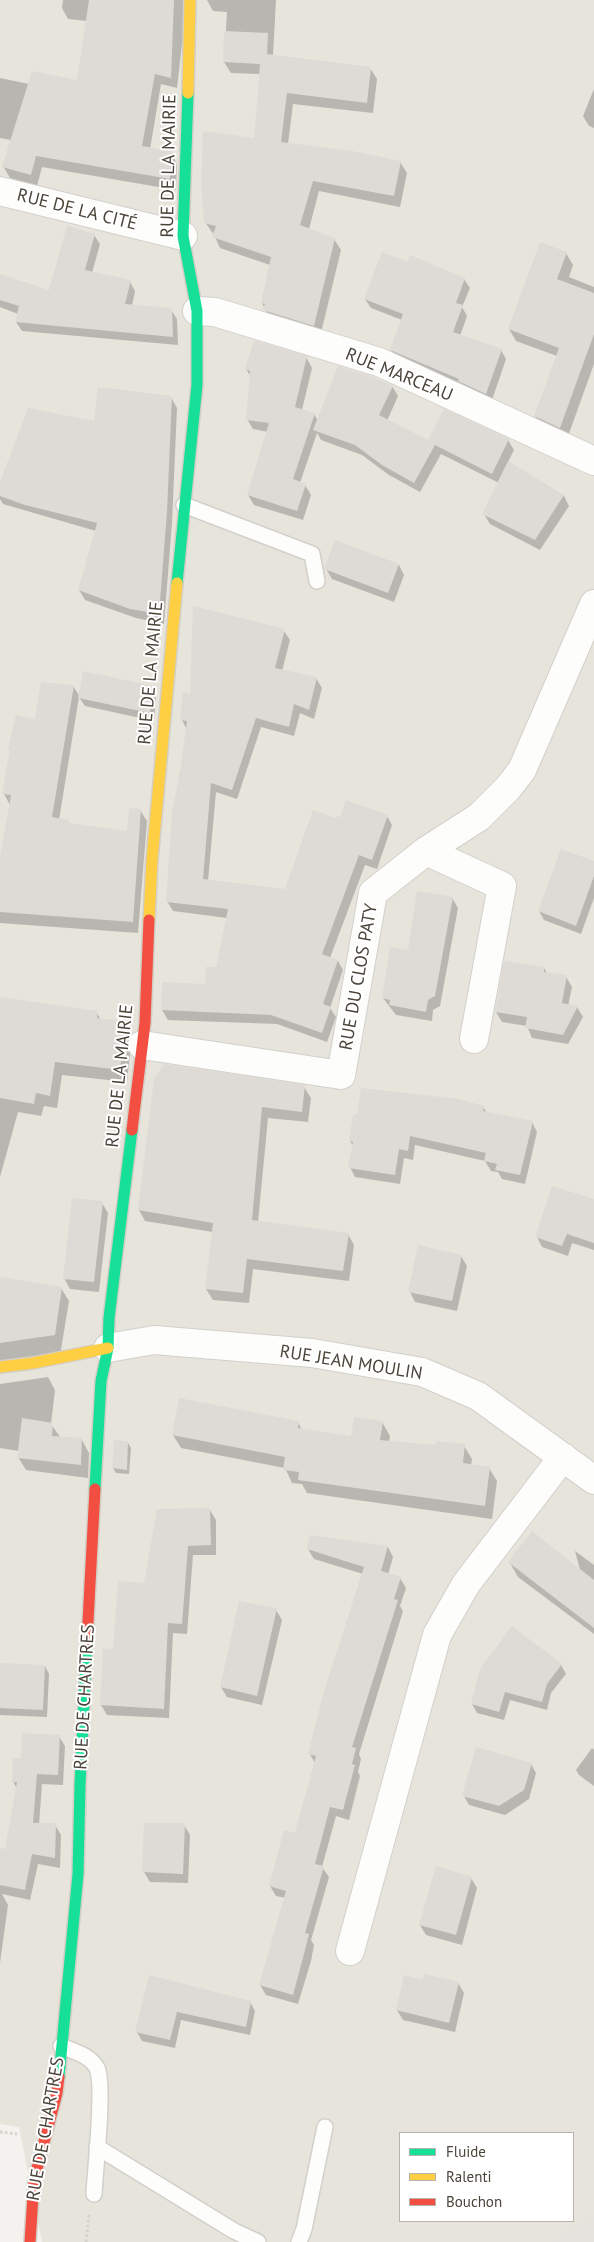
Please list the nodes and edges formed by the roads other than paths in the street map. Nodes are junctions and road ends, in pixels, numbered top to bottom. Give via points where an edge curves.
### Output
1 (190, 0) edge
2 (0, 191) edge
3 (183, 236) junction
4 (197, 311) junction
5 (594, 461) edge
6 (184, 505) junction
7 (317, 581) dead end
8 (594, 604) edge
9 (426, 851) junction
10 (474, 1039) dead end
11 (142, 1045) junction
12 (108, 1348) junction
13 (0, 1367) edge
14 (563, 1457) junction
15 (594, 1480) edge
16 (350, 1951) dead end
17 (62, 2046) junction
18 (326, 2127) dead end
19 (97, 2147) junction
20 (94, 2194) dead end
21 (30, 2242) edge
22 (258, 2242) edge
23 (299, 2242) edge

1 - 3 street, RUE DE LA MAIRIE
2 - 3 street, RUE DE LA CITÉ
3 - 4 street, RUE DE LA MAIRIE
4 - 5 street, RUE MARCEAU via 215,312 379,362
4 - 6 street, RUE DE LA MAIRIE via 197,385
6 - 7 lane via 312,554
6 - 11 street, RUE DE LA MAIRIE via 152,860
8 - 9 street via 522,770 479,817
9 - 10 street via 502,886
9 - 11 street, RUE DU CLOS PATY via 373,893 341,1076
11 - 12 street, RUE DE LA MAIRIE
12 - 13 street
12 - 14 street, RUE JEAN MOULIN via 154,1340 312,1353 422,1372 478,1396
12 - 17 street, RUE DE CHARTRES via 100,1381 78,1874
14 - 15 street, RUE JEAN MOULIN
14 - 16 street via 466,1584 437,1636
17 - 19 lane, RUE DE CHARTRES via 88,2057 97,2068 100,2091
17 - 21 street, RUE DE CHARTRES via 57,2093 34,2180
18 - 23 lane
19 - 20 lane, RUE DE CHARTRES
19 - 22 lane via 234,2232

